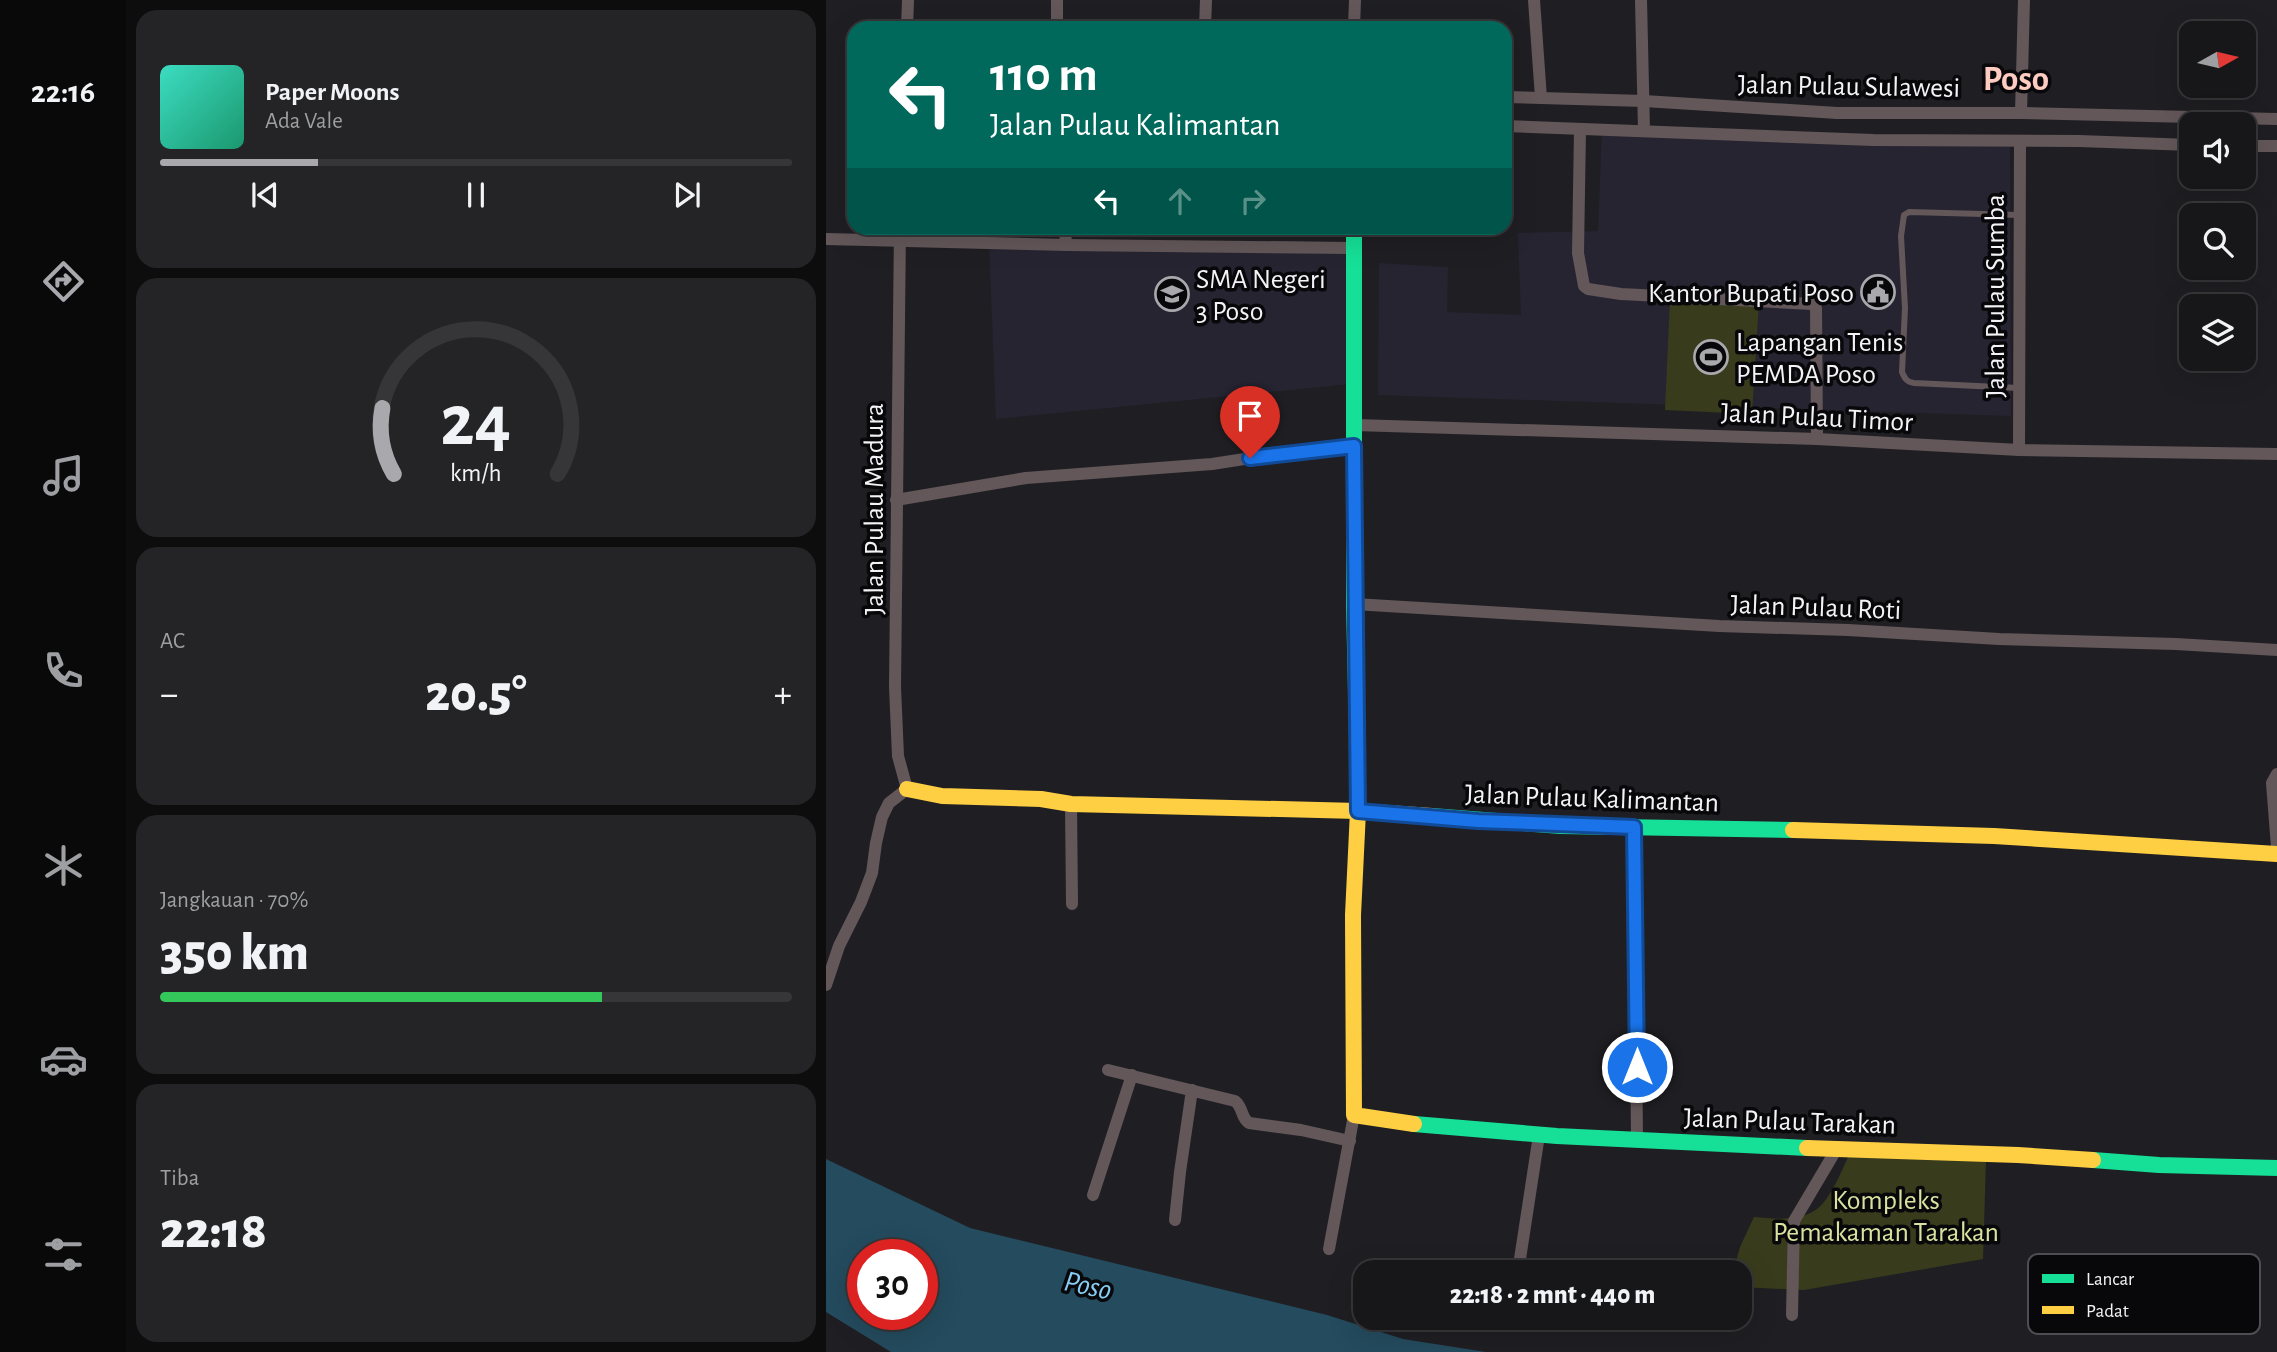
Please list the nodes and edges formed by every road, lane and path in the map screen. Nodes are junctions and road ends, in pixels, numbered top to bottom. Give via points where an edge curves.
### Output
1 (908, 0) edge
2 (1057, 0) edge
3 (1206, 0) edge
4 (1355, 0) edge
5 (1534, 0) edge
6 (1642, 0) edge
7 (2024, 0) edge
8 (907, 21) edge
9 (1057, 21) edge
10 (1205, 21) edge
11 (1354, 21) edge
12 (1512, 97) edge
13 (1541, 98) junction
14 (1644, 102) junction
15 (2021, 113) junction
16 (2179, 119) edge
17 (2277, 119) edge
18 (2256, 120) edge
19 (1512, 125) edge
20 (1580, 129) junction
21 (1644, 130) junction
22 (2020, 142) junction
23 (2179, 145) edge
24 (2256, 146) edge
25 (2277, 146) edge
26 (2019, 215) junction
27 (875, 235) edge
28 (900, 235) edge
29 (928, 235) edge
30 (1065, 235) edge
31 (1354, 235) edge
32 (826, 239) edge
33 (1066, 245) junction
34 (1354, 248) junction
35 (2019, 387) junction
36 (1355, 425) junction
37 (1817, 439) junction
38 (1354, 446) junction
39 (2018, 450) junction
40 (2277, 454) edge
41 (896, 500) junction
42 (1354, 604) junction
43 (2277, 650) edge
44 (2277, 774) edge
45 (907, 789) junction
46 (1071, 804) junction
47 (1358, 811) junction
48 (1634, 827) junction
49 (2277, 847) edge
50 (2277, 854) edge
51 (1072, 904) dead end
52 (826, 985) edge
53 (1108, 1070) dead end
54 (1132, 1075) junction
55 (1192, 1090) junction
56 (1354, 1115) junction
57 (1539, 1135) junction
58 (1637, 1140) junction
59 (1350, 1141) junction
60 (1836, 1150) junction
61 (2277, 1168) edge
62 (1093, 1195) dead end
63 (1175, 1220) dead end
64 (1329, 1249) dead end
65 (1520, 1260) edge
66 (1792, 1314) dead end

1 - 8 street
2 - 9 street
3 - 10 street
4 - 11 street
5 - 13 street
6 - 14 street
7 - 15 street
12 - 13 street, Jalan Pulau Sulawesi
13 - 14 street, Jalan Pulau Sulawesi
14 - 15 street, Jalan Pulau Sulawesi via 1837,113
14 - 21 street
15 - 16 street, Jalan Pulau Sulawesi
17 - 18 street, Jalan Pulau Sulawesi
19 - 20 street, Jalan Pulau Sulawesi
20 - 21 street, Jalan Pulau Sulawesi
20 - 37 street via 1578,253 1584,286 1621,294 1812,304 1816,308
21 - 22 street, Jalan Pulau Sulawesi
22 - 23 street, Jalan Pulau Sulawesi
22 - 26 street, Jalan Pulau Sumba
24 - 25 street
26 - 35 street, Jalan Pulau Sumba
26 - 35 lane via 1909,212 1903,215 1901,236 1904,378 1914,383
27 - 32 street
28 - 41 street, Jalan Pulau Madura
29 - 33 street
30 - 33 street
31 - 34 street
33 - 34 street
34 - 36 street
35 - 39 street, Jalan Pulau Sumba
36 - 37 street, Jalan Pulau Timor
36 - 38 street
37 - 39 street, Jalan Pulau Timor
38 - 41 street via 1212,464 1026,478
38 - 42 street
39 - 40 street, Jalan Pulau Timor
41 - 45 street, Jalan Pulau Madura via 896,733
42 - 43 street, Jalan Pulau Roti via 1719,626
42 - 47 street
44 - 49 street via 2272,796
45 - 46 street, Jalan Pulau Kalimantan via 942,796
45 - 52 street via 889,803 882,817 872,873
46 - 47 street, Jalan Pulau Kalimantan
46 - 51 street
47 - 48 street, Jalan Pulau Kalimantan
47 - 56 street via 1353,915
48 - 50 street, Jalan Pulau Kalimantan via 1994,836
48 - 58 street
53 - 54 street
54 - 55 street
54 - 62 street
55 - 59 street via 1237,1102 1249,1123
55 - 63 street
56 - 57 street, Jalan Pulau Tarakan
56 - 59 street
57 - 58 street, Jalan Pulau Tarakan
57 - 65 street
58 - 60 street, Jalan Pulau Tarakan
59 - 64 street
60 - 61 street, Jalan Pulau Tarakan
60 - 66 street via 1794,1221

